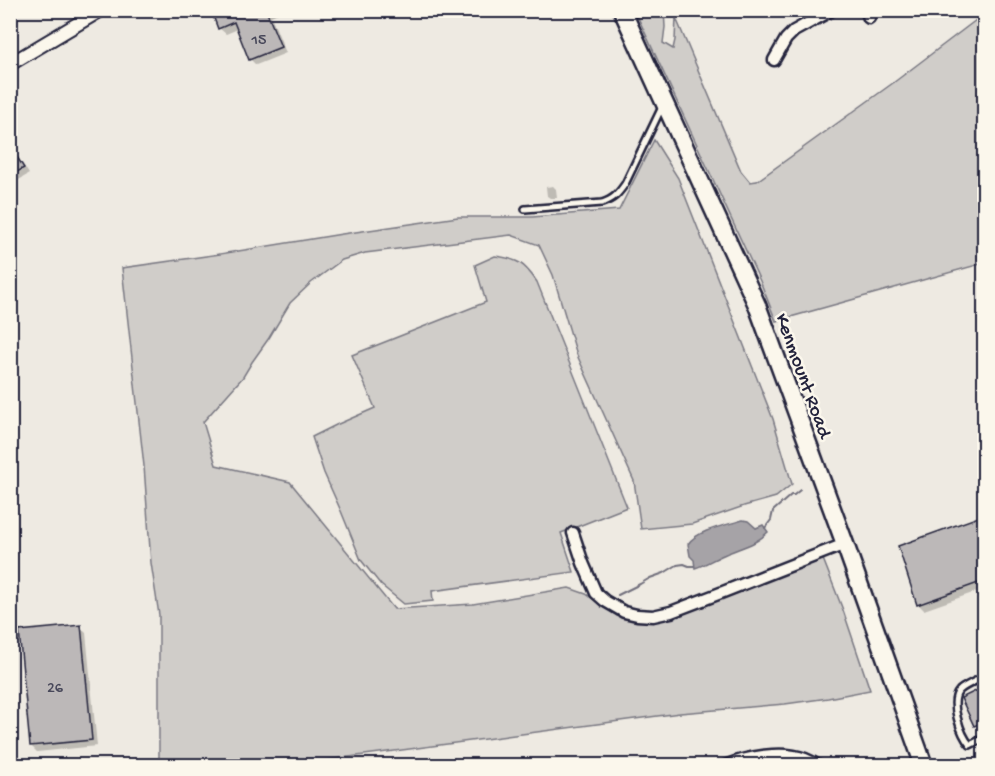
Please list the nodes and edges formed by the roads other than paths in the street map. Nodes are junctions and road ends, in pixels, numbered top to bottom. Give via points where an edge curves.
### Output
1 (101, 10) edge
2 (622, 10) edge
3 (832, 10) edge
4 (774, 60) dead end
5 (10, 64) edge
6 (664, 103) junction
7 (525, 209) dead end
8 (573, 533) dead end
9 (845, 544) junction
10 (984, 677) edge
11 (984, 738) edge
12 (724, 765) edge
13 (818, 765) edge
14 (924, 765) edge

1 - 5 street
2 - 6 main road, Kenmount Road
3 - 4 street via 794,30
6 - 7 lane via 625,184 612,200
6 - 9 main road, Kenmount Road via 757,305
8 - 9 street via 596,593 624,612 652,616 709,598
9 - 14 main road, Kenmount Road
10 - 11 lane via 959,690 954,702 964,739 970,745
12 - 13 street via 784,755

